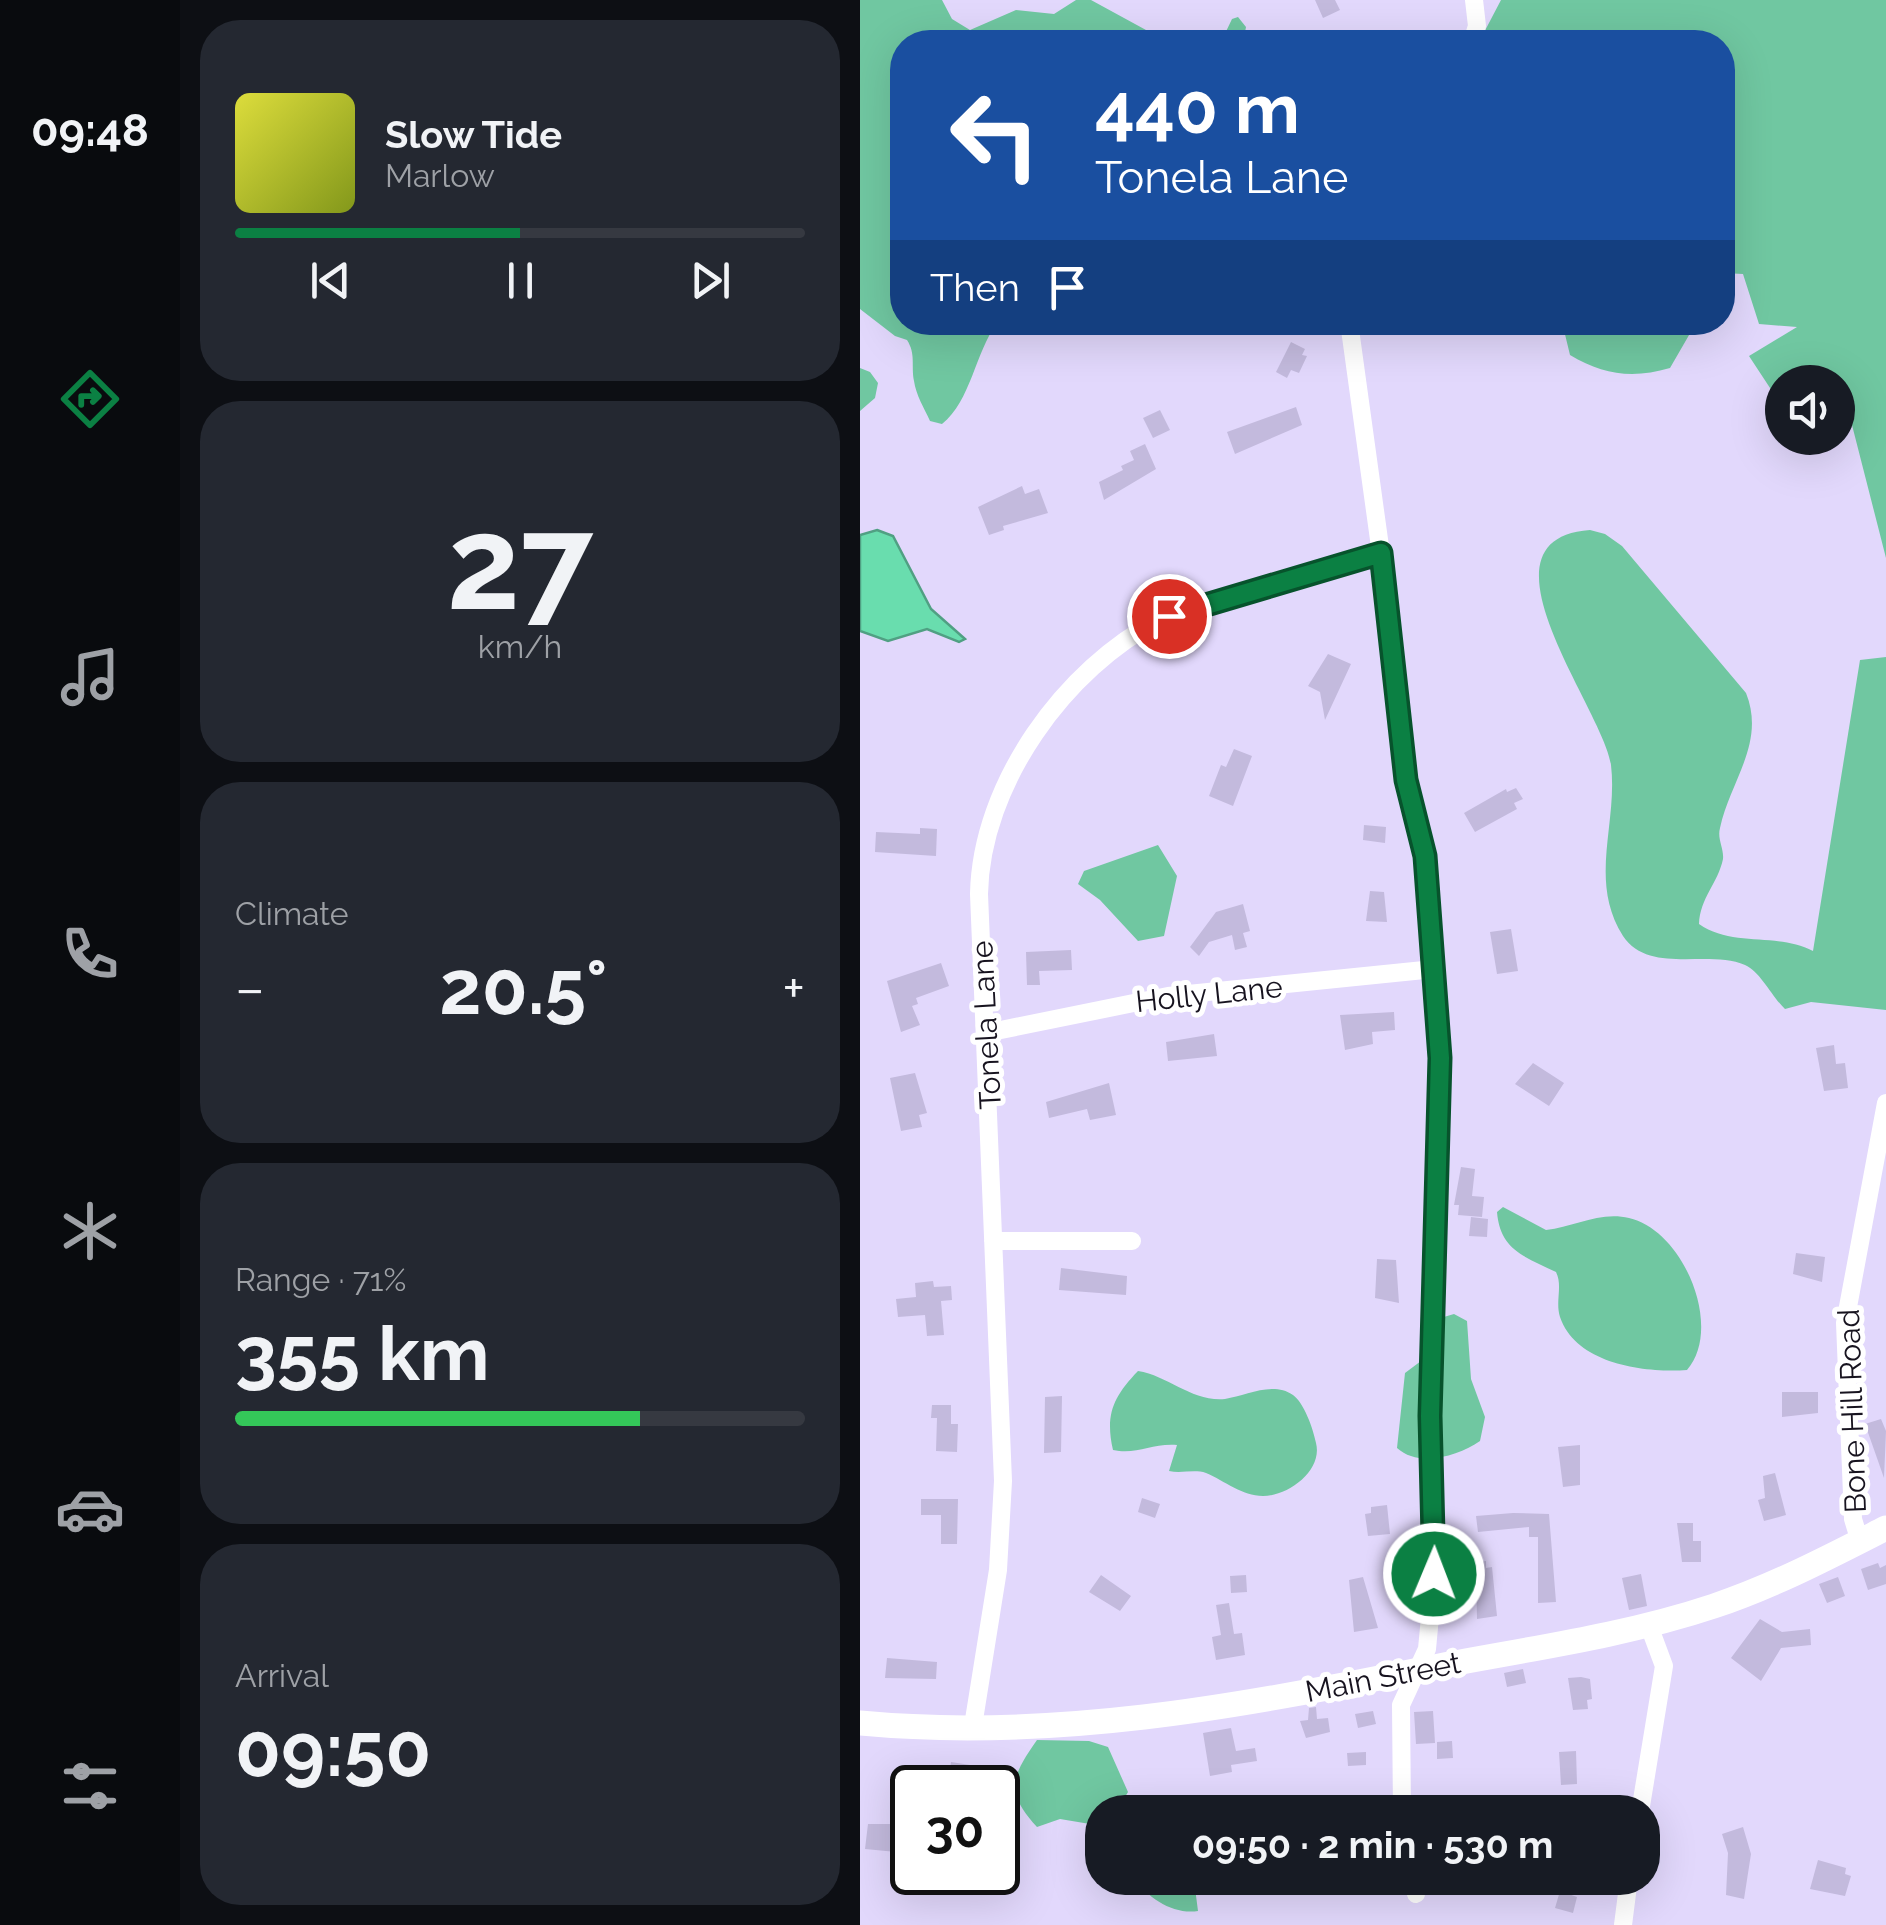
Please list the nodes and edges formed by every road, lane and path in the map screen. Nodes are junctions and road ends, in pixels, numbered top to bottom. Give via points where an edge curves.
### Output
1 (1474, 0) edge
2 (1476, 30) edge
3 (1351, 335) edge
4 (1381, 553) junction
5 (1434, 969) junction
6 (986, 1034) junction
7 (1886, 1103) edge
8 (993, 1241) junction
9 (1132, 1241) dead end
10 (1886, 1528) edge
11 (1860, 1542) junction
12 (1648, 1623) junction
13 (1415, 1671) junction
14 (860, 1724) edge
15 (973, 1726) junction
16 (1402, 1795) edge
17 (1643, 1795) edge
18 (1627, 1895) edge
19 (1622, 1925) edge

1 - 2 street
3 - 4 street
4 - 5 street via 1406,780 1425,856
4 - 6 street, Tonela Lane via 1162,618 1097,663 1053,710 1014,768 982,858
5 - 6 street, Holly Lane via 1184,994
5 - 13 street via 1440,1102 1430,1416 1434,1574 1428,1649
6 - 8 street, Tonela Lane
7 - 11 street, Bone Hill Road via 1845,1323 1853,1519
8 - 9 street
8 - 15 street, Tonela Lane via 1002,1528
10 - 11 main road, Main Street
11 - 12 main road, Main Street via 1732,1600
12 - 13 main road, Main Street
12 - 17 street via 1664,1666
13 - 15 main road, Main Street via 1178,1714
13 - 16 street via 1401,1704
14 - 15 main road, Main Street
18 - 19 street

